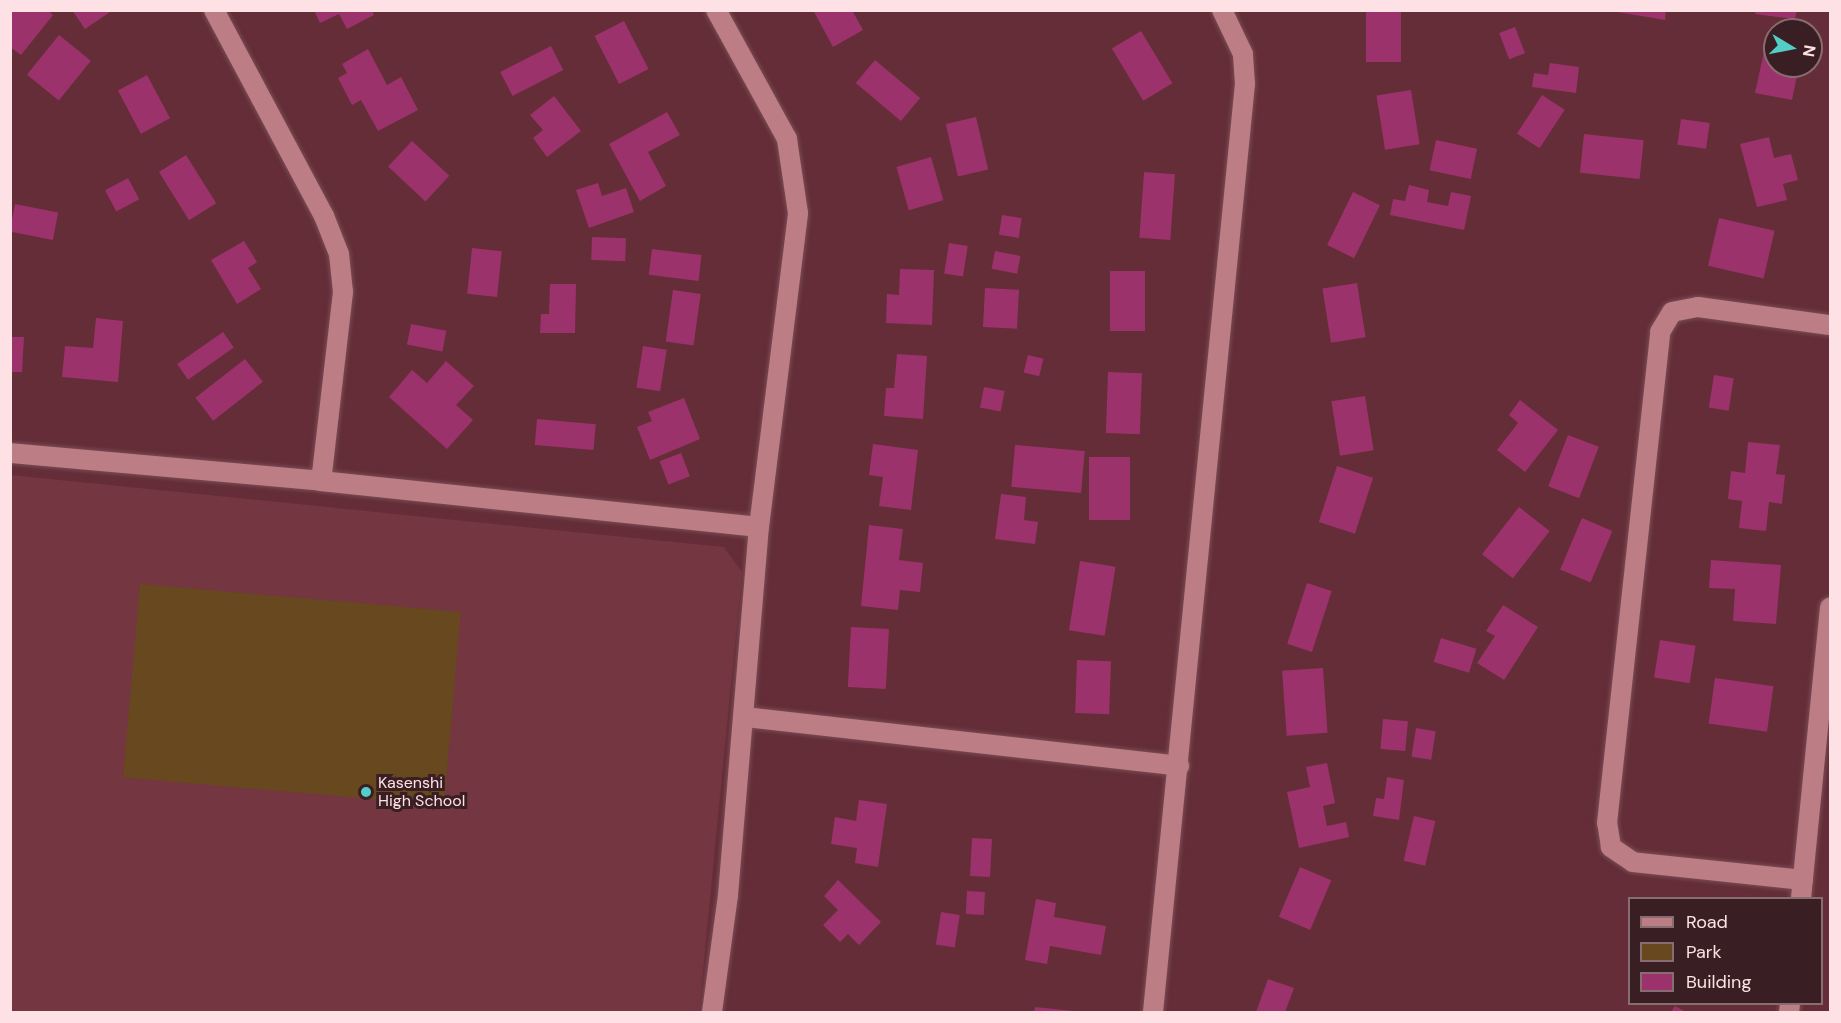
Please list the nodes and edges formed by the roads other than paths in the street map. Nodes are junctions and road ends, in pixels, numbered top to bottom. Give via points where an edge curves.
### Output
1 (214, 10) edge
2 (716, 10) edge
3 (1222, 10) edge
4 (1830, 324) edge
5 (10, 453) edge
6 (321, 481) junction
7 (759, 527) junction
8 (1830, 607) edge
9 (745, 717) junction
10 (1179, 766) junction
11 (1802, 889) edge
12 (712, 1012) edge
13 (1153, 1012) edge

1 - 6 street via 324,216 339,254 343,291
2 - 7 street via 787,139 798,213
3 - 10 street via 1243,54 1245,84
4 - 11 street via 1698,307 1672,312 1660,332 1607,823 1611,847 1633,862
5 - 6 street
6 - 7 street
7 - 9 street
8 - 11 street
9 - 10 street
9 - 12 street
10 - 13 street

